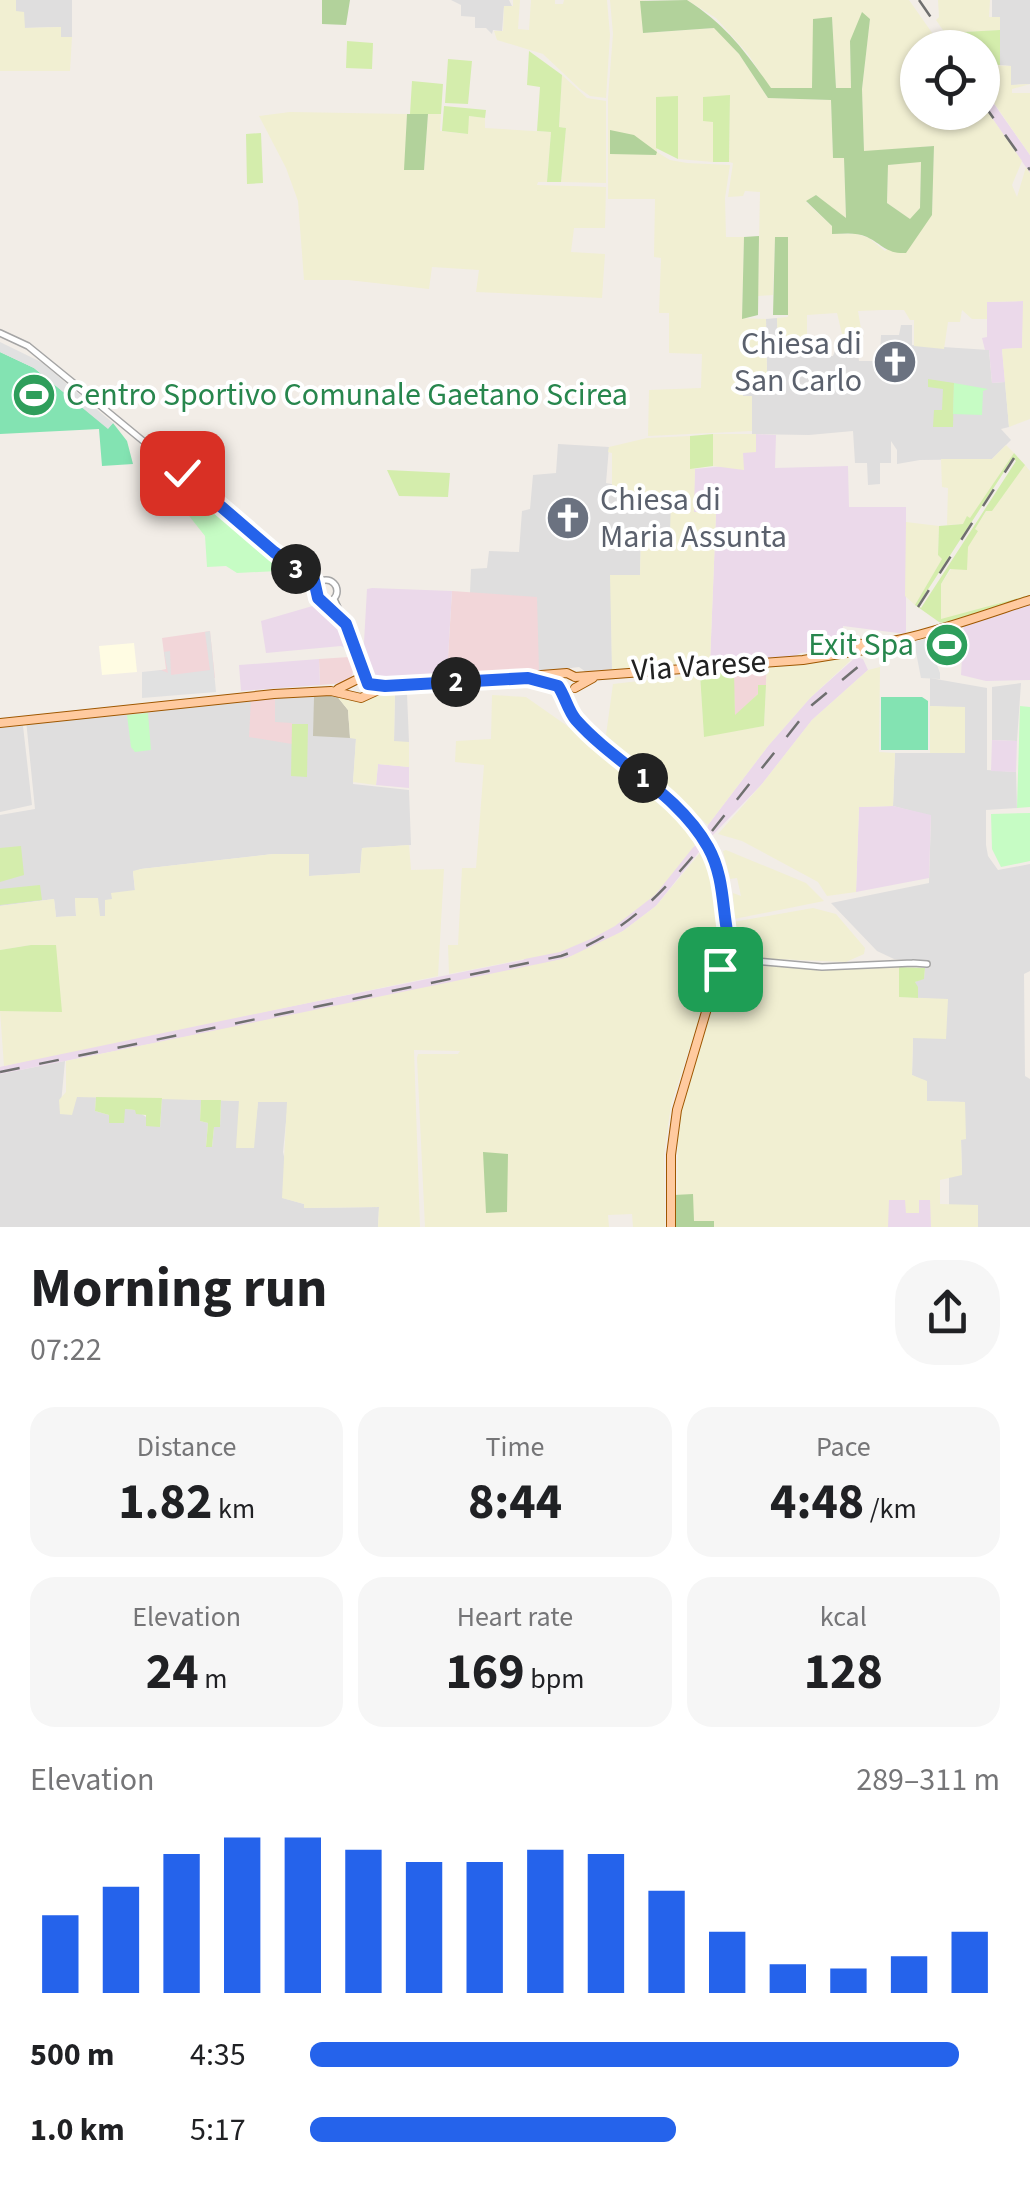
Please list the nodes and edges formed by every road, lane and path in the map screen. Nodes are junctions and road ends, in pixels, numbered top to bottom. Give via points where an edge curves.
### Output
1 (0, 333) edge
2 (287, 562) junction
3 (324, 580) junction
4 (316, 587) junction
5 (334, 599) junction
6 (1030, 600) edge
7 (325, 602) junction
8 (346, 624) junction
9 (849, 648) junction
10 (792, 660) junction
11 (359, 663) junction
12 (606, 672) junction
13 (561, 676) junction
14 (575, 677) junction
15 (528, 678) junction
16 (366, 686) junction
17 (351, 687) junction
18 (560, 688) junction
19 (575, 689) junction
20 (569, 707) junction
21 (0, 723) edge
22 (726, 930) junction
23 (717, 947) junction
24 (732, 954) junction
25 (927, 964) dead end
26 (713, 966) junction
27 (724, 969) junction
28 (716, 978) junction
29 (671, 1227) edge

1 - 2 street via 28,346
2 - 3 street
2 - 4 street
3 - 4 street
3 - 5 street via 337,587
4 - 7 street
5 - 7 street
5 - 8 street
6 - 9 main road
7 - 8 street
8 - 11 street
9 - 10 main road, Via Varese
9 - 10 main road, Via Varese
10 - 12 main road, Via Varese
11 - 16 street
11 - 17 street
12 - 14 main road, Via Varese
12 - 19 main road, Via Varese
13 - 14 main road
13 - 15 main road
13 - 18 main road
14 - 19 main road
15 - 16 main road
15 - 18 main road
16 - 17 main road
16 - 17 main road via 359,698
17 - 21 main road
18 - 19 main road
18 - 20 main road
19 - 20 main road
20 - 22 main road via 575,720 700,834 720,876
22 - 23 main road
22 - 24 main road
23 - 24 main road
23 - 26 main road via 710,954
24 - 25 street via 825,967
24 - 27 main road
26 - 27 main road
26 - 28 main road
27 - 28 main road
28 - 29 main road via 677,1110

